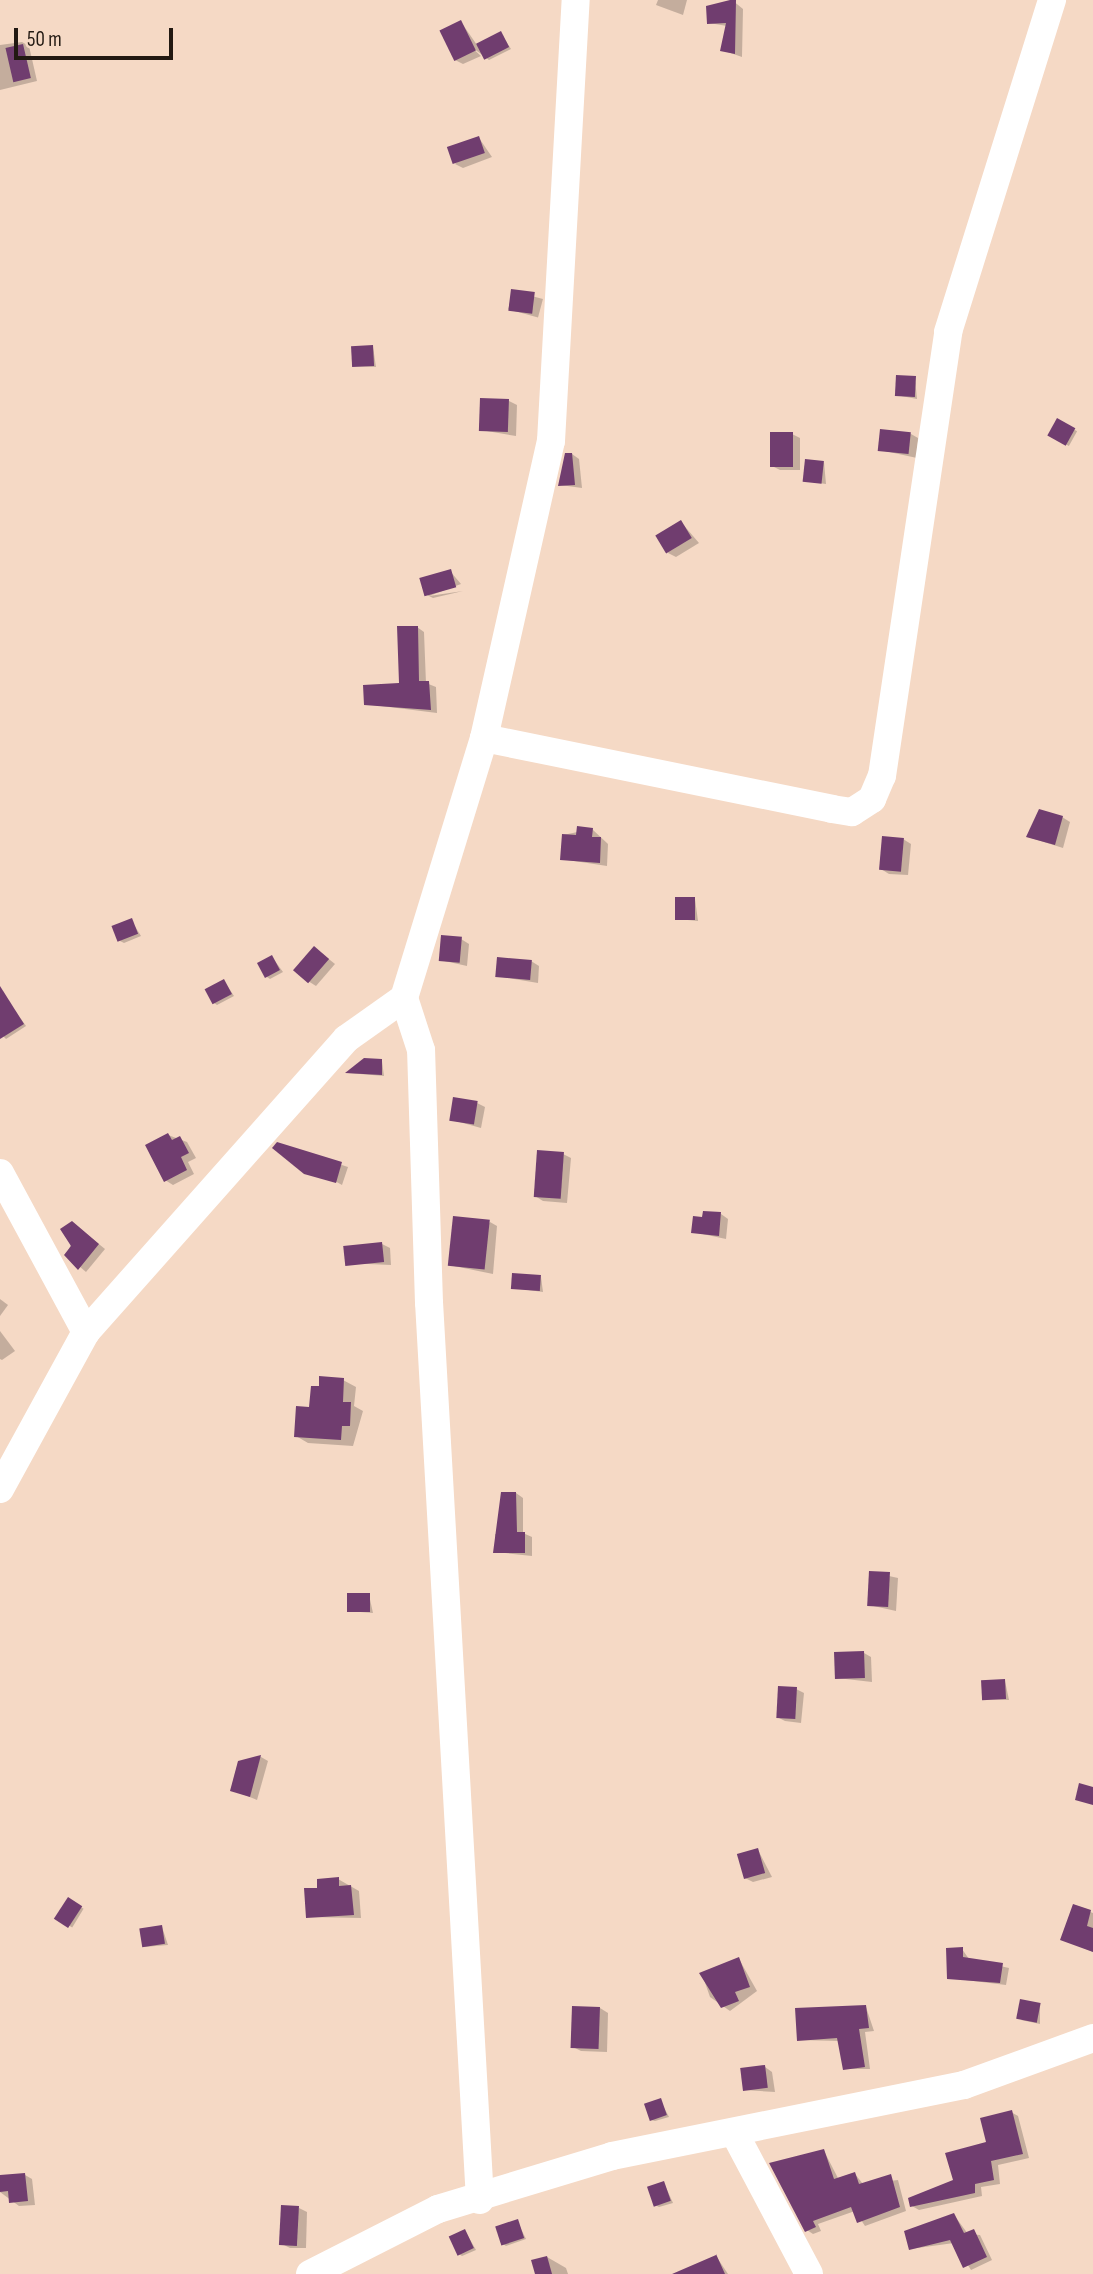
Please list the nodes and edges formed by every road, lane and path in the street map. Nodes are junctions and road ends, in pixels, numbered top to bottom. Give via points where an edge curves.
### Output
1 (576, 0) edge
2 (1052, 0) edge
3 (484, 738) junction
4 (404, 998) junction
5 (0, 1173) edge
6 (86, 1332) junction
7 (0, 1489) edge
8 (1093, 2038) edge
9 (736, 2136) junction
10 (480, 2200) junction
11 (310, 2274) edge
12 (809, 2274) edge

1 - 3 street via 551,442
2 - 3 street via 948,332 881,776 872,799 842,810
3 - 4 street
4 - 6 street via 346,1039
4 - 10 street via 421,1050 429,1303
5 - 6 street
6 - 7 street
8 - 9 street via 964,2085
9 - 10 street via 612,2157
9 - 12 street
10 - 11 street via 438,2209

